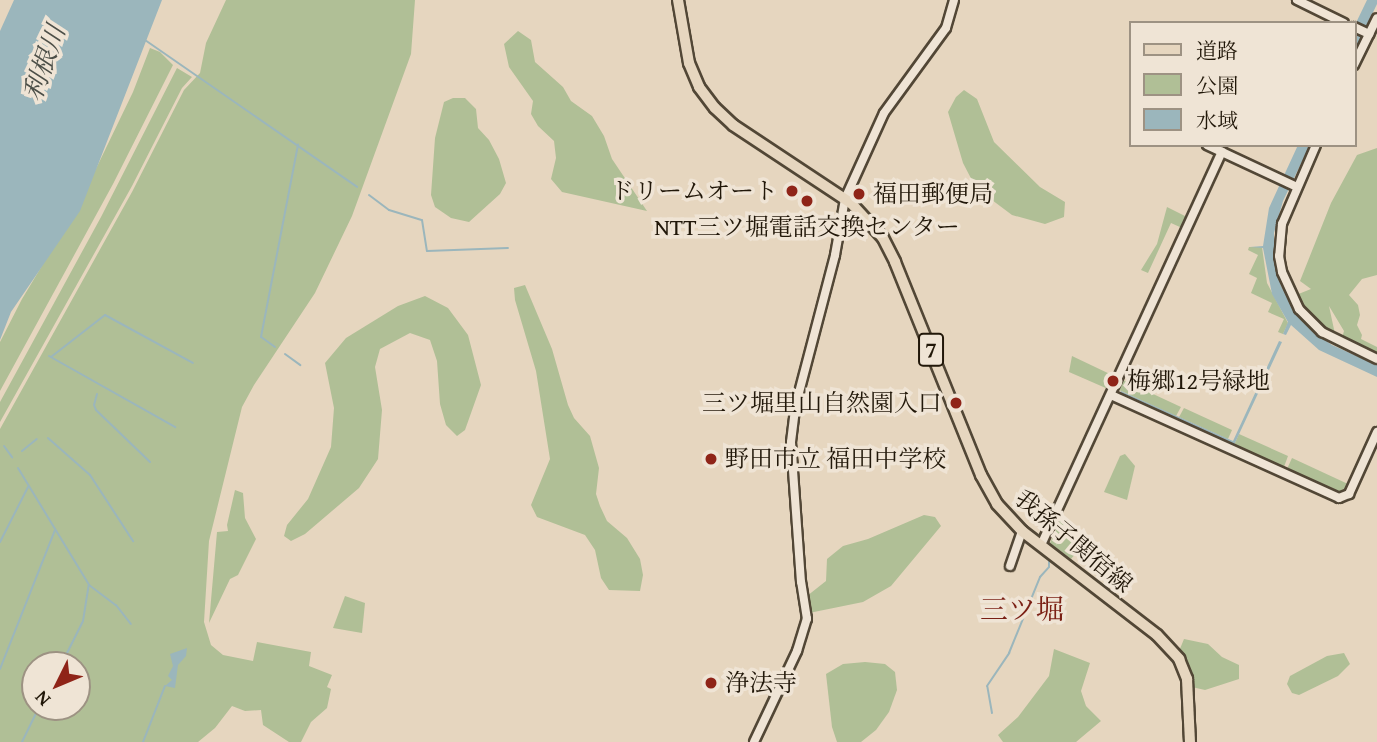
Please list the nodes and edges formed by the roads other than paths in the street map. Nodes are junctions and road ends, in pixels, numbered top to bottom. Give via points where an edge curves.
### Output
1 (678, 0) edge
2 (954, 0) edge
3 (1297, 0) edge
4 (1377, 18) edge
5 (1341, 21) edge
6 (1356, 28) edge
7 (1366, 33) junction
8 (1356, 60) edge
9 (1212, 147) edge
10 (1315, 147) edge
11 (1222, 152) junction
12 (1294, 186) junction
13 (845, 199) junction
14 (1377, 359) edge
15 (1111, 395) junction
16 (1377, 432) edge
17 (1022, 531) junction
18 (1041, 545) junction
19 (1010, 566) dead end
20 (754, 742) edge
21 (1191, 742) edge

1 - 13 main road, 我孫子関宿線 / 7 via 689,62 709,102 733,125
2 - 13 street via 946,28 884,113
3 - 5 street
4 - 7 street
6 - 7 street
7 - 8 street
9 - 11 street
10 - 12 street
11 - 12 street
11 - 15 street
12 - 14 street via 1280,239 1282,272 1290,294 1322,332
13 - 17 main road, 我孫子関宿線 / 7 via 887,244 981,475 997,505
13 - 20 street via 791,442 807,619
15 - 16 street via 1339,498 1349,494
15 - 18 street
17 - 18 main road, 我孫子関宿線 / 7
17 - 19 street
18 - 21 main road, 我孫子関宿線 / 7 via 1157,635 1179,659 1186,679

